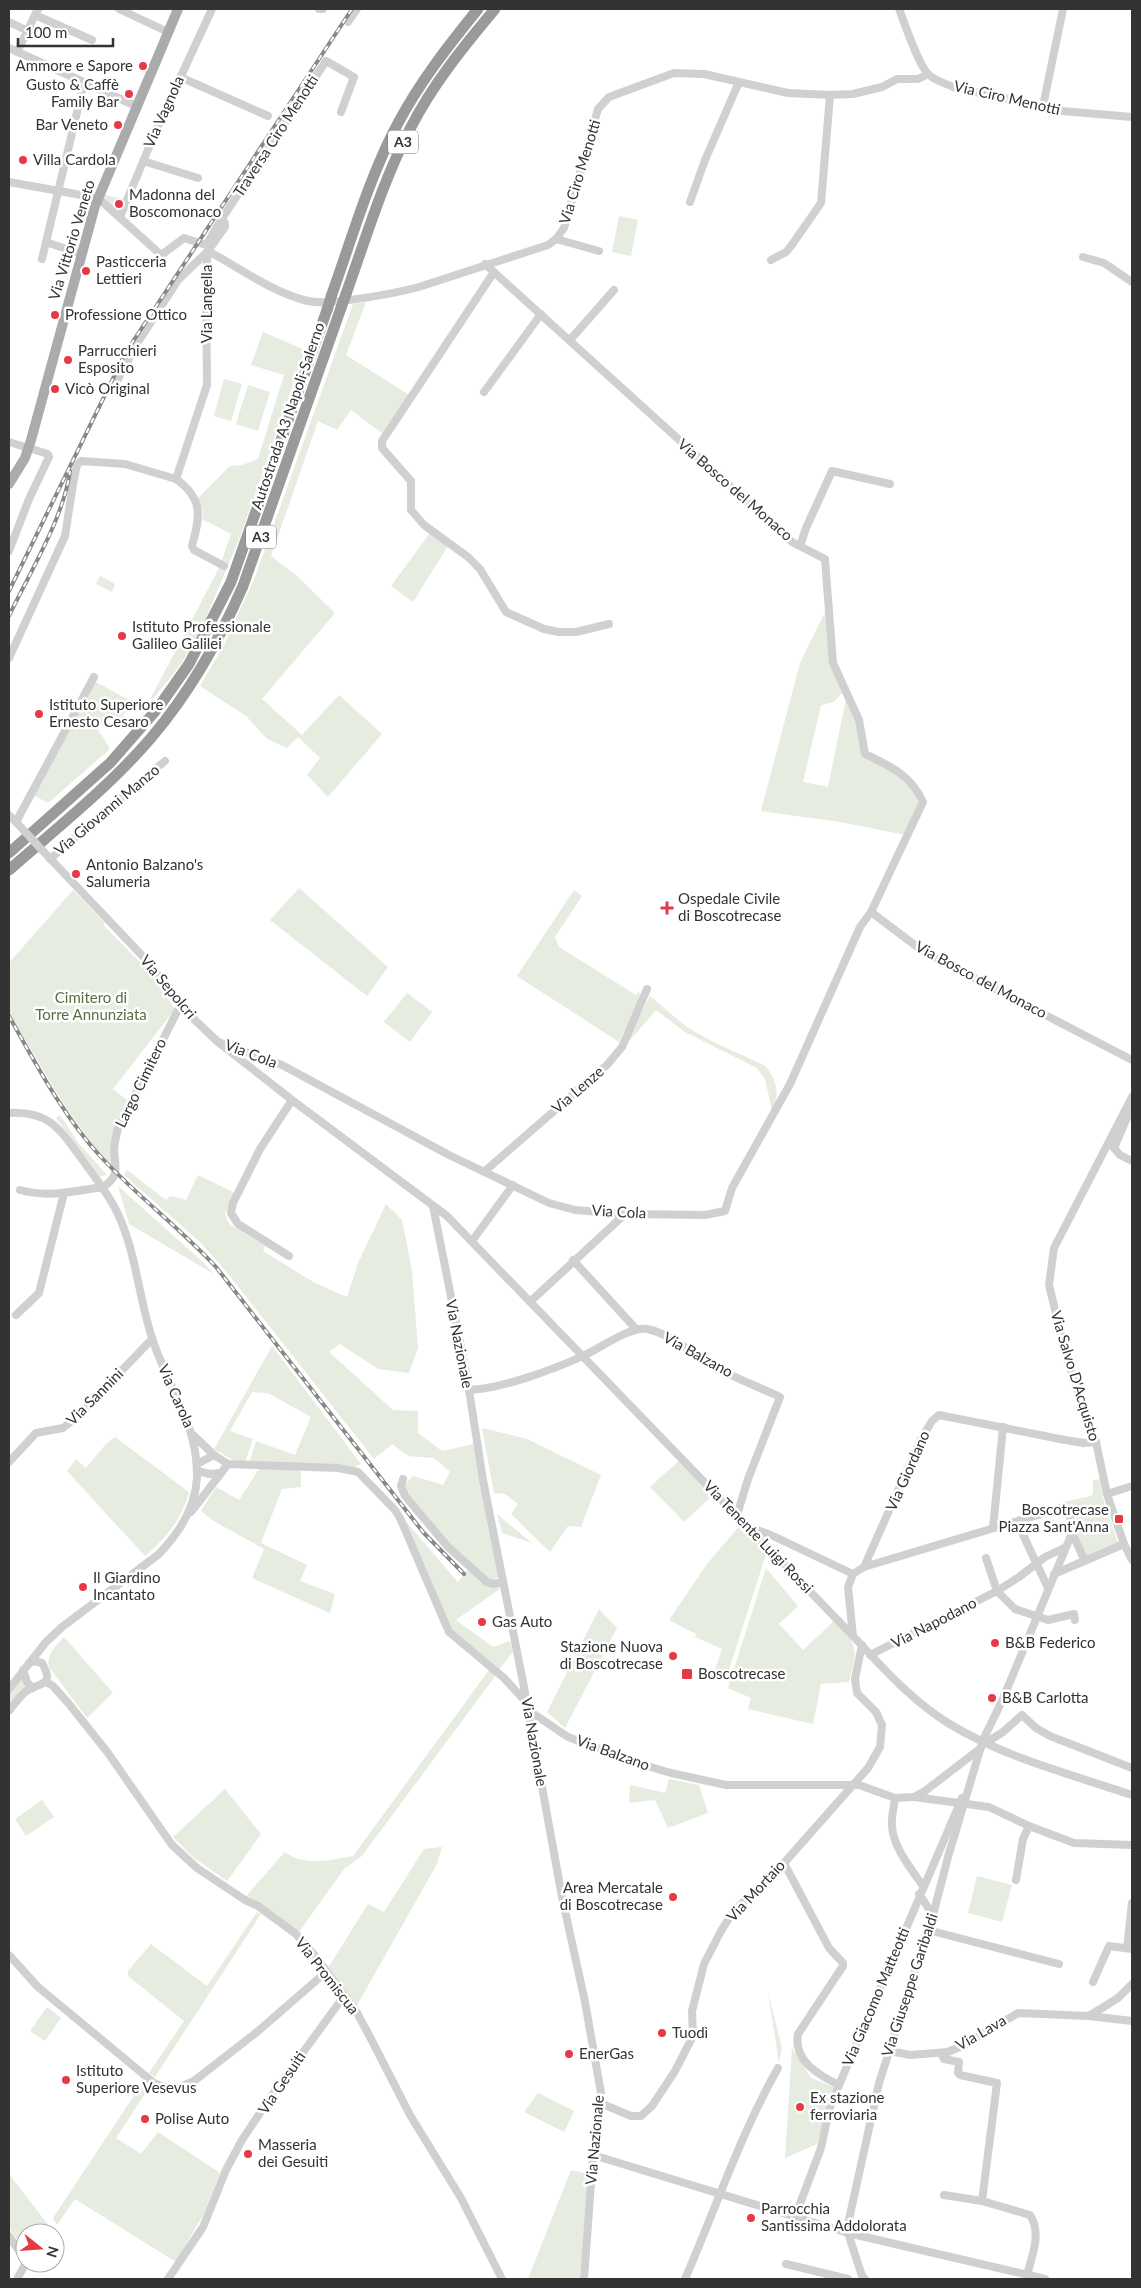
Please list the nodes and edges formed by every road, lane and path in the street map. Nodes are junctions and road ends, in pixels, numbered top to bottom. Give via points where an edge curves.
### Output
1 (118, 9) edge
2 (178, 9) edge
3 (212, 9) edge
4 (357, 9) edge
5 (478, 9) edge
6 (495, 9) edge
7 (899, 9) edge
8 (1063, 9) edge
9 (36, 12) edge
10 (9, 22) edge
11 (348, 22) dead end
12 (28, 31) junction
13 (168, 32) junction
14 (92, 40) dead end
15 (9, 48) edge
16 (17, 52) junction
17 (928, 74) junction
18 (180, 76) junction
19 (739, 82) junction
20 (84, 83) junction
21 (830, 96) junction
22 (1044, 101) dead end
23 (136, 106) junction
24 (341, 112) dead end
25 (268, 116) dead end
26 (1132, 117) edge
27 (143, 161) junction
28 (198, 178) dead end
29 (9, 182) edge
30 (57, 191) junction
31 (98, 198) junction
32 (690, 202) dead end
33 (120, 217) junction
34 (221, 220) junction
35 (556, 239) junction
36 (46, 242) junction
37 (208, 251) junction
38 (599, 251) dead end
39 (74, 252) dead end
40 (1083, 257) dead end
41 (42, 259) dead end
42 (771, 260) dead end
43 (485, 264) junction
44 (494, 272) junction
45 (1132, 282) edge
46 (614, 290) dead end
47 (541, 314) junction
48 (570, 340) junction
49 (118, 379) dead end
50 (484, 392) dead end
51 (9, 442) edge
52 (29, 448) junction
53 (176, 479) junction
54 (9, 484) edge
55 (890, 484) dead end
56 (800, 546) junction
57 (9, 551) edge
58 (224, 566) dead end
59 (609, 624) dead end
60 (9, 658) edge
61 (94, 677) dead end
62 (165, 761) dead end
63 (81, 790) junction
64 (9, 814) edge
65 (16, 822) junction
66 (9, 844) edge
67 (9, 853) edge
68 (50, 859) junction
69 (9, 870) edge
70 (871, 912) junction
71 (647, 990) dead end
72 (180, 1006) junction
73 (218, 1042) junction
74 (1132, 1060) edge
75 (1132, 1097) edge
76 (292, 1100) junction
77 (1132, 1107) edge
78 (9, 1113) edge
79 (1128, 1125) edge
80 (1114, 1148) junction
81 (1132, 1160) edge
82 (485, 1171) junction
83 (512, 1185) junction
84 (104, 1188) junction
85 (20, 1190) dead end
86 (64, 1193) junction
87 (433, 1206) junction
88 (625, 1214) junction
89 (1070, 1218) junction
90 (472, 1241) junction
91 (289, 1256) dead end
92 (573, 1260) junction
93 (531, 1301) junction
94 (16, 1315) dead end
95 (636, 1329) junction
96 (152, 1339) junction
97 (584, 1356) junction
98 (469, 1390) junction
99 (1003, 1427) junction
100 (193, 1435) junction
101 (1096, 1442) junction
102 (214, 1455) junction
103 (9, 1462) edge
104 (228, 1464) junction
105 (197, 1467) junction
106 (220, 1473) junction
107 (403, 1480) dead end
108 (1132, 1486) edge
109 (1107, 1494) junction
110 (737, 1515) junction
111 (183, 1522) junction
112 (1017, 1522) junction
113 (749, 1528) junction
114 (993, 1528) junction
115 (1072, 1533) junction
116 (1124, 1544) junction
117 (1066, 1547) junction
118 (986, 1558) dead end
119 (1132, 1560) edge
120 (1085, 1562) junction
121 (1036, 1563) junction
122 (864, 1567) junction
123 (853, 1574) junction
124 (1054, 1574) junction
125 (504, 1582) junction
126 (1048, 1588) junction
127 (997, 1591) junction
128 (1037, 1617) junction
129 (1076, 1620) dead end
130 (853, 1636) junction
131 (46, 1642) junction
132 (862, 1645) junction
133 (870, 1655) junction
134 (29, 1663) junction
135 (42, 1663) junction
136 (22, 1670) junction
137 (46, 1682) junction
138 (33, 1688) junction
139 (9, 1689) edge
140 (528, 1706) junction
141 (9, 1711) edge
142 (984, 1744) junction
143 (1132, 1768) edge
144 (851, 1785) junction
145 (1132, 1795) edge
146 (914, 1797) junction
147 (895, 1798) junction
148 (962, 1803) junction
149 (1029, 1826) junction
150 (1132, 1845) edge
151 (784, 1863) junction
152 (1016, 1880) dead end
153 (923, 1886) junction
154 (919, 1894) junction
155 (1132, 1903) edge
156 (933, 1915) junction
157 (928, 1930) junction
158 (1130, 1949) edge
159 (9, 1955) edge
160 (1059, 1964) dead end
161 (326, 1972) junction
162 (1092, 1982) dead end
163 (1132, 1984) edge
164 (344, 1996) junction
165 (1089, 2016) junction
166 (1132, 2021) edge
167 (890, 2051) junction
168 (940, 2053) junction
169 (778, 2068) dead end
170 (839, 2084) junction
171 (600, 2103) junction
172 (593, 2155) junction
173 (721, 2193) junction
174 (944, 2195) dead end
175 (982, 2201) junction
176 (794, 2217) junction
177 (848, 2233) junction
178 (786, 2264) dead end
179 (1027, 2275) junction
180 (863, 2278) edge
181 (168, 2279) edge
182 (502, 2279) edge
183 (584, 2279) edge
184 (685, 2279) edge
185 (849, 2279) edge
186 (1045, 2279) edge

1 - 13 street
2 - 13 main road, Via Vittorio Veneto
3 - 18 street, Via Vagnola
4 - 11 street
5 - 63 highway, Autostrada A3 Napoli-Salerno / A3, bridge via 436,63 397,125 332,294 231,582 206,634 158,708 123,750
6 - 69 highway, Autostrada A3 Napoli-Salerno / A3, bridge via 438,82 411,127 388,177 243,586 198,673 151,738 123,768
7 - 17 street
8 - 22 street
9 - 12 street
9 - 14 street
10 - 12 street
12 - 16 street
13 - 23 main road, Via Vittorio Veneto
15 - 16 street
16 - 20 street
17 - 21 street, Via Ciro Menotti via 918,79 897,79 882,87 853,94
17 - 26 street, Via Ciro Menotti via 953,86 1062,110
18 - 25 street
18 - 27 street, Via Vagnola
19 - 21 street, Via Ciro Menotti via 788,93
19 - 32 street
19 - 35 street, Via Ciro Menotti via 704,74 674,73 609,97 598,109 564,228
20 - 23 street
20 - 30 street
21 - 42 street via 821,203 786,252
23 - 31 main road, Via Vittorio Veneto
24 - 34 street, Traversa Ciro Menotti via 354,77 326,61
27 - 28 street
27 - 33 street, Via Vagnola
29 - 30 street
30 - 31 street
30 - 36 street
31 - 33 street
31 - 52 main road, Via Vittorio Veneto
33 - 34 street via 160,254 184,238 206,245
34 - 37 street via 225,227
35 - 38 street
35 - 43 street, Via Ciro Menotti via 548,245
36 - 39 street
36 - 41 street
37 - 43 street, Via Ciro Menotti via 284,292 318,302 398,293
37 - 49 street, Via Langella via 178,280
37 - 53 street, Via Langella via 207,385
40 - 45 street via 1104,263
43 - 44 street, Via Bosco del Monaco
44 - 47 street, Via Bosco del Monaco
44 - 59 street via 382,440 382,448 412,481 411,510 424,525 468,557 506,612 559,632 576,632
46 - 48 street
47 - 48 street, Via Bosco del Monaco
47 - 50 street
48 - 56 street, Via Bosco del Monaco via 677,440
51 - 52 street
52 - 54 main road, Via Vittorio Veneto
52 - 57 street via 49,456
53 - 58 street via 190,493 200,517 192,546 194,550
53 - 60 street via 126,464 78,463 65,536
55 - 56 street via 832,471
56 - 70 street, Via Bosco del Monaco via 825,560 833,663 859,720 865,754 898,770 918,791 923,802
61 - 65 street
62 - 68 street, Via Giovanni Manzo
63 - 66 highway via 54,807
63 - 67 highway, Autostrada A3 Napoli-Salerno / A3
64 - 65 street, Via Sepolcri
65 - 68 street, Via Sepolcri, bridge
68 - 72 street, Via Sepolcri via 151,965
70 - 74 street, Via Bosco del Monaco via 924,952
70 - 88 street, Via Cola via 860,927 790,1084 732,1188 725,1211 705,1215
71 - 82 street, Via Lenze via 622,1047 607,1064
72 - 73 street, Via Sepolcri
72 - 84 street, Largo Cimitero via 118,1128 114,1143 116,1176
73 - 76 street, Via Sepolcri
73 - 82 street, Via Cola via 282,1065
75 - 89 street, Via Salvo D'Acquisto
76 - 87 street, Via Sepolcri
76 - 91 street via 260,1149 231,1213 238,1224
77 - 79 street
78 - 84 street, Via Carola via 34,1114 56,1126
79 - 80 street
80 - 81 street
80 - 89 street via 1107,1154 1082,1205
82 - 83 street, Via Cola
83 - 88 street, Via Cola via 549,1203 575,1210
83 - 90 street
84 - 86 street
84 - 96 street, Via Carola via 128,1241
85 - 86 street via 38,1194
86 - 94 street via 39,1293
87 - 90 street, Via Tenente Luigi Rossi
87 - 98 street, Via Nazionale
88 - 92 street
89 - 101 street, Via Salvo D'Acquisto via 1054,1248 1050,1285 1067,1359
90 - 93 street, Via Tenente Luigi Rossi
92 - 93 street
92 - 95 street
93 - 97 street, Via Tenente Luigi Rossi
95 - 97 street
95 - 110 street, Via Balzano via 662,1335 717,1368 780,1397
96 - 100 street, Via Carola
96 - 103 street, Via Sannini via 78,1416 63,1428 36,1433
97 - 98 street via 486,1390
97 - 110 street, Via Tenente Luigi Rossi
98 - 125 street, Via Nazionale
99 - 101 street, Via Giordano via 1084,1443
99 - 114 street
99 - 122 street, Via Giordano via 939,1415 932,1421
100 - 102 street
100 - 105 street, Via Carola
101 - 109 street, Via Salvo D'Acquisto
102 - 104 street
102 - 105 street
104 - 106 street
104 - 140 street, Via Balzano via 338,1468 362,1474 400,1518 449,1632 504,1678
105 - 106 street via 210,1474
105 - 111 street, Via Carola via 194,1494
106 - 111 street
107 - 125 street via 405,1496 448,1548 487,1582
108 - 109 street
109 - 116 street, Via Salvo D'Acquisto
110 - 113 street, Via Tenente Luigi Rossi
111 - 131 street, Via Carola via 159,1554
112 - 114 street
112 - 115 street via 1061,1508 1070,1514
112 - 121 street
113 - 123 street
113 - 130 street, Via Tenente Luigi Rossi
114 - 122 street
115 - 117 street
115 - 120 street
116 - 119 street, Via Salvo D'Acquisto
116 - 120 street
117 - 121 street, Via Napodano
117 - 124 street
118 - 127 street
120 - 124 street
121 - 126 street
121 - 127 street, Via Napodano
122 - 123 street
123 - 130 street via 848,1586
124 - 126 street
125 - 140 street, Via Nazionale
126 - 128 street
127 - 128 street via 1015,1609
127 - 133 street, Via Napodano
128 - 129 street via 1048,1620 1074,1614
128 - 142 street
130 - 132 street, Via Tenente Luigi Rossi
131 - 134 street, Via Carola
131 - 135 street
132 - 133 street, Via Tenente Luigi Rossi
132 - 144 street, Via Mortaio via 854,1679 857,1693 876,1712 882,1725 880,1748 868,1768
133 - 142 street, Via Tenente Luigi Rossi via 894,1680 941,1717
134 - 135 street
134 - 136 street
135 - 137 street
136 - 138 street
136 - 139 street
137 - 138 street
137 - 161 street, Via Promiscua via 69,1704 108,1753 172,1845 197,1868 296,1934
138 - 141 street via 23,1694
140 - 144 street, Via Balzano via 568,1737 637,1763 704,1780 726,1785
140 - 171 street, Via Nazionale via 562,1897 590,2028
142 - 143 street via 1022,1715 1050,1736
142 - 145 street, Via Tenente Luigi Rossi
142 - 146 street
142 - 148 street, Via Giacomo Matteotti
144 - 147 street, Via Balzano
144 - 151 street, Via Mortaio
146 - 147 street
146 - 148 street
147 - 153 street via 891,1824 893,1834
148 - 149 street via 998,1810
148 - 153 street, Via Giacomo Matteotti
148 - 156 street, Via Giuseppe Garibaldi
149 - 150 street via 1074,1843
149 - 152 street via 1023,1839
151 - 170 street via 829,1948 843,1963 798,2034 797,2042 811,2070
151 - 171 street, Via Mortaio via 733,1912 721,1931 704,1964 692,2011 693,2036 652,2106 641,2116 631,2116
153 - 154 street, Via Giacomo Matteotti
154 - 156 street
154 - 170 street, Via Giacomo Matteotti
155 - 158 street
156 - 157 street, Via Giuseppe Garibaldi
157 - 160 street
157 - 167 street, Via Giuseppe Garibaldi
158 - 162 street via 1109,1946
159 - 161 street via 38,1987 154,2083 175,2089 194,2081 235,2050
161 - 164 street, Via Promiscua
163 - 165 street via 1118,1998
164 - 181 street, Via Gesuiti via 242,2140 203,2227
164 - 182 street, Via Promiscua via 460,2198
165 - 166 street, Via Lava
165 - 168 street, Via Lava via 1018,2013 966,2044
167 - 168 street, Via Lava via 910,2055
167 - 177 street, Via Giuseppe Garibaldi via 850,2210
168 - 175 street via 944,2058 960,2062 960,2075 997,2082
169 - 173 street via 759,2102
170 - 176 street, Via Giacomo Matteotti via 829,2110 821,2148
171 - 172 street, Via Nazionale
172 - 173 street
172 - 183 street, Via Nazionale
173 - 176 street
173 - 184 street
174 - 175 street
175 - 179 street via 1030,2215 1034,2221 1037,2238
176 - 177 street
177 - 179 street
177 - 180 street
178 - 185 street
179 - 186 street
180 - 185 street

